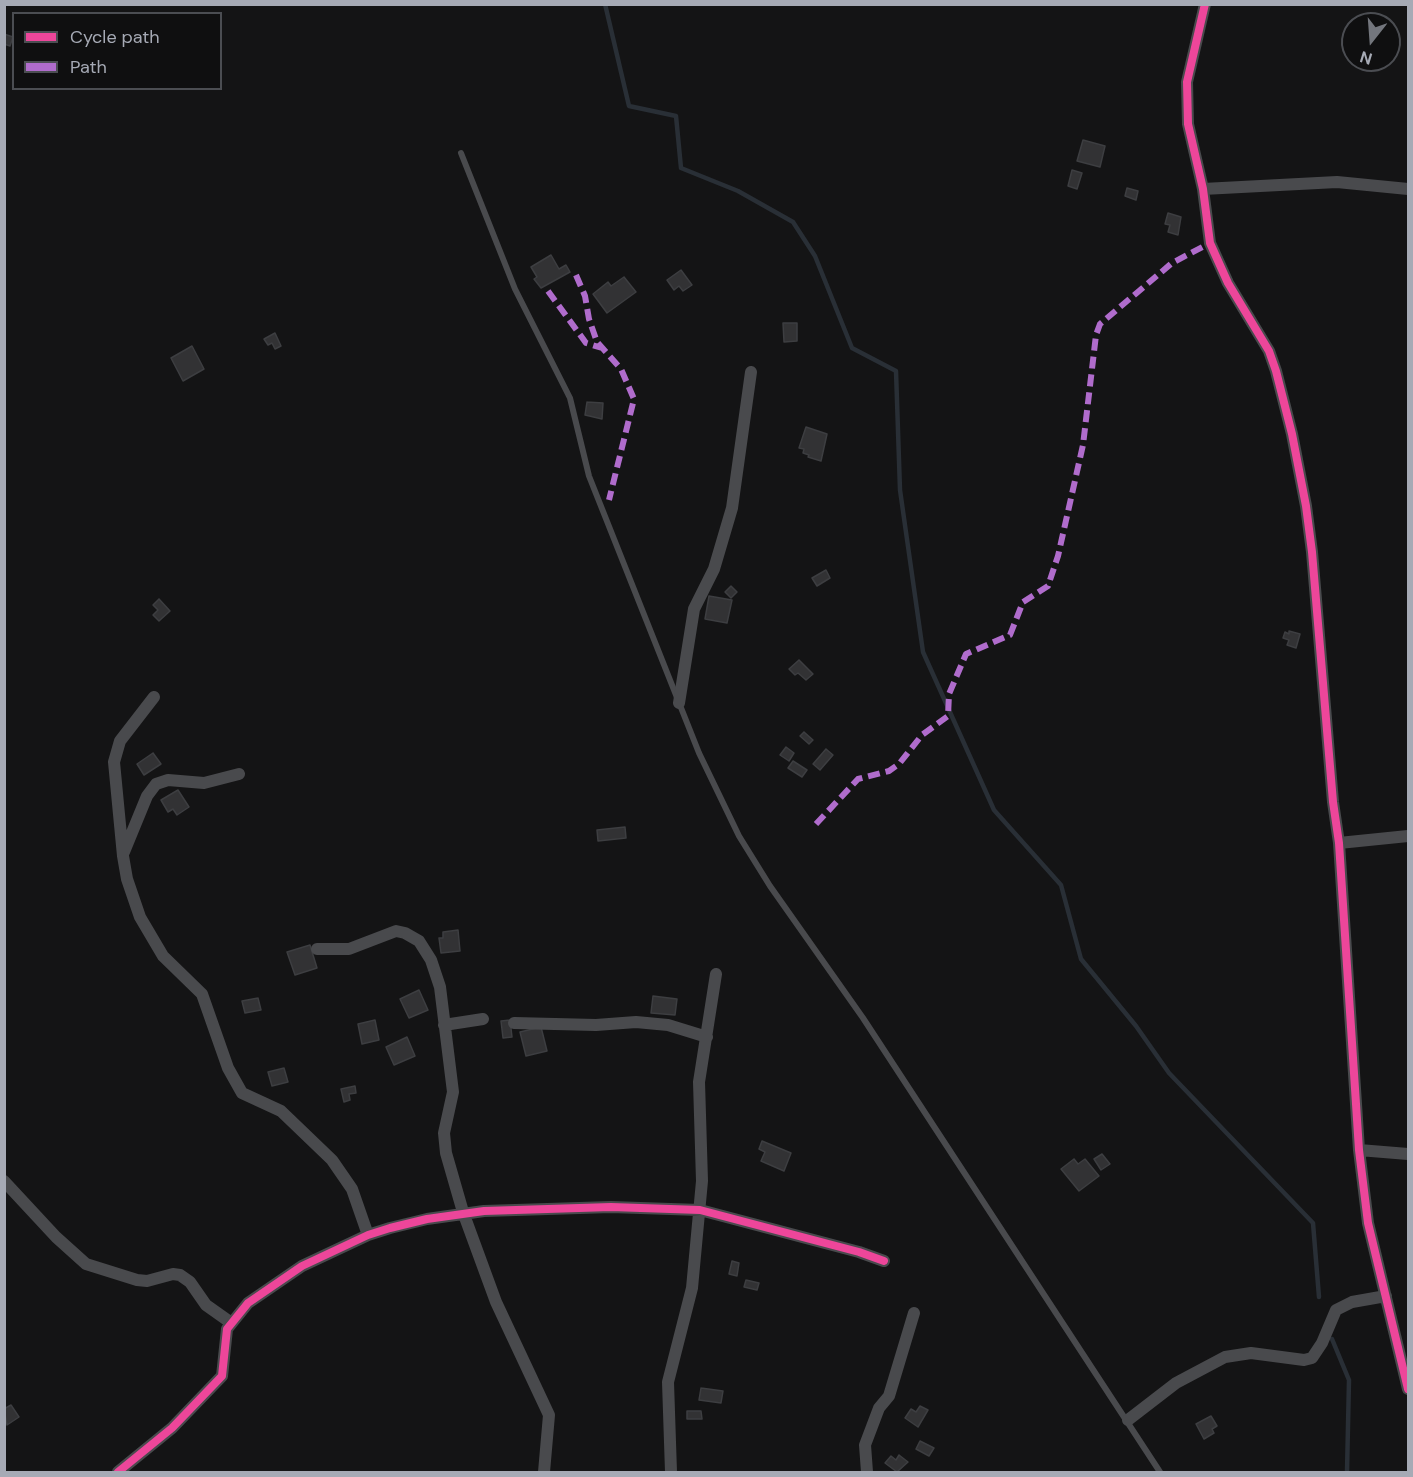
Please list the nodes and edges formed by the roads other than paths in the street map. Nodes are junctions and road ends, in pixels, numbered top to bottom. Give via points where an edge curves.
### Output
1 (1205, 4) edge
2 (461, 153) dead end
3 (1203, 189) junction
4 (1408, 189) edge
5 (751, 372) dead end
6 (154, 698) dead end
7 (679, 703) junction
8 (239, 774) dead end
9 (1408, 836) edge
10 (1339, 843) junction
11 (123, 856) junction
12 (317, 949) dead end
13 (716, 974) dead end
14 (483, 1019) dead end
15 (514, 1023) dead end
16 (444, 1025) junction
17 (707, 1037) junction
18 (1359, 1150) junction
19 (1408, 1154) edge
20 (4, 1181) edge
21 (700, 1210) junction
22 (463, 1212) junction
23 (368, 1235) junction
24 (884, 1262) dead end
25 (1386, 1296) junction
26 (915, 1313) dead end
27 (230, 1322) junction
28 (1408, 1389) edge
29 (1128, 1420) junction
30 (118, 1473) edge
31 (544, 1473) edge
32 (671, 1473) edge
33 (867, 1473) edge
34 (1160, 1473) edge

1 - 3 street via 1186,101
2 - 7 lane via 515,288 570,398 589,476
3 - 4 street via 1337,182
3 - 10 street via 1210,243 1228,283 1269,351 1292,434 1312,552 1327,748
5 - 7 street via 732,508 714,569 694,609
6 - 11 street via 120,741 115,754
7 - 29 lane via 739,836 764,876 863,1018
8 - 11 street via 204,783 168,780 156,784 147,796
9 - 10 street
10 - 18 street
11 - 23 street via 140,917 164,956 202,994 234,1081 242,1093 281,1111 332,1160 352,1189
12 - 16 street via 349,949 396,932 412,936 425,949 436,973
13 - 17 street
14 - 16 street
15 - 17 street via 636,1022 668,1025
16 - 22 street via 453,1092 444,1141
17 - 21 street via 699,1082
18 - 19 street
18 - 25 street via 1368,1222
20 - 27 street via 86,1264 137,1280 180,1275 206,1305
21 - 22 street via 611,1207
21 - 24 street
21 - 32 street via 692,1288 668,1382
22 - 23 street
22 - 31 street via 496,1302 549,1415
23 - 27 street via 302,1266 248,1303
25 - 28 street
25 - 29 street via 1352,1302 1336,1310 1312,1358 1251,1353 1225,1357 1176,1383
26 - 33 street via 889,1396 879,1408 865,1445
27 - 30 street via 225,1334 222,1376 172,1428
29 - 34 lane

